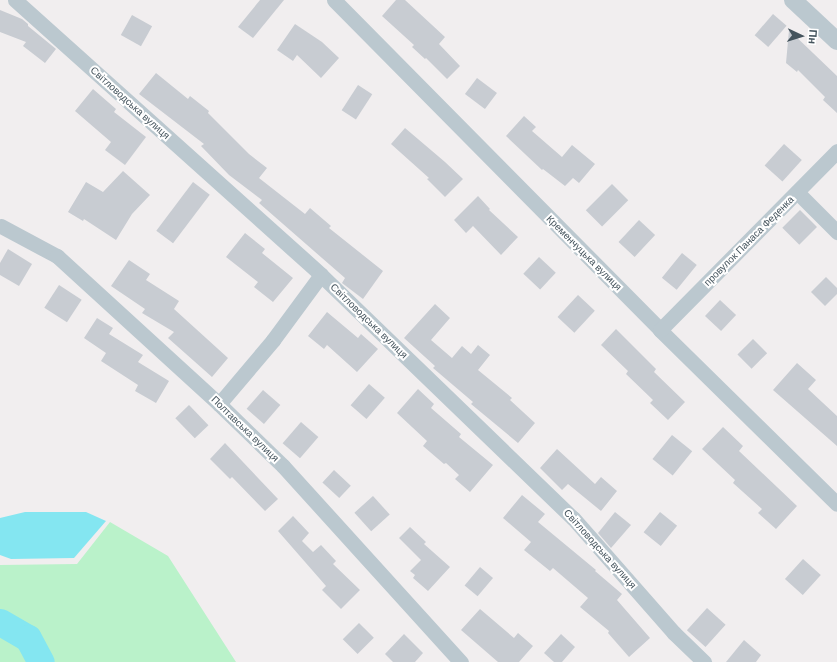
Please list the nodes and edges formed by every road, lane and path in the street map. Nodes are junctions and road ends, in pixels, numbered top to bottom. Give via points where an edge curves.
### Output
1 (15, 0) edge
2 (334, 0) edge
3 (793, 0) edge
4 (837, 41) edge
5 (837, 151) edge
6 (796, 192) junction
7 (1, 226) dead end
8 (837, 232) edge
9 (321, 275) junction
10 (660, 330) junction
11 (219, 404) junction
12 (837, 504) edge
13 (461, 662) edge
14 (704, 662) edge

1 - 9 street, Світловодська вулиця
2 - 10 street, Кременчуцька вулиця
3 - 4 street
5 - 6 street, провулок Панаса Феденка
6 - 8 street
6 - 10 street, провулок Панаса Феденка
7 - 11 street, Полтавська вулиця via 57,256
9 - 11 street via 273,340
9 - 14 street, Світловодська вулиця via 573,518 674,633
10 - 12 street, Кременчуцька вулиця
11 - 13 street, Полтавська вулиця via 283,466

